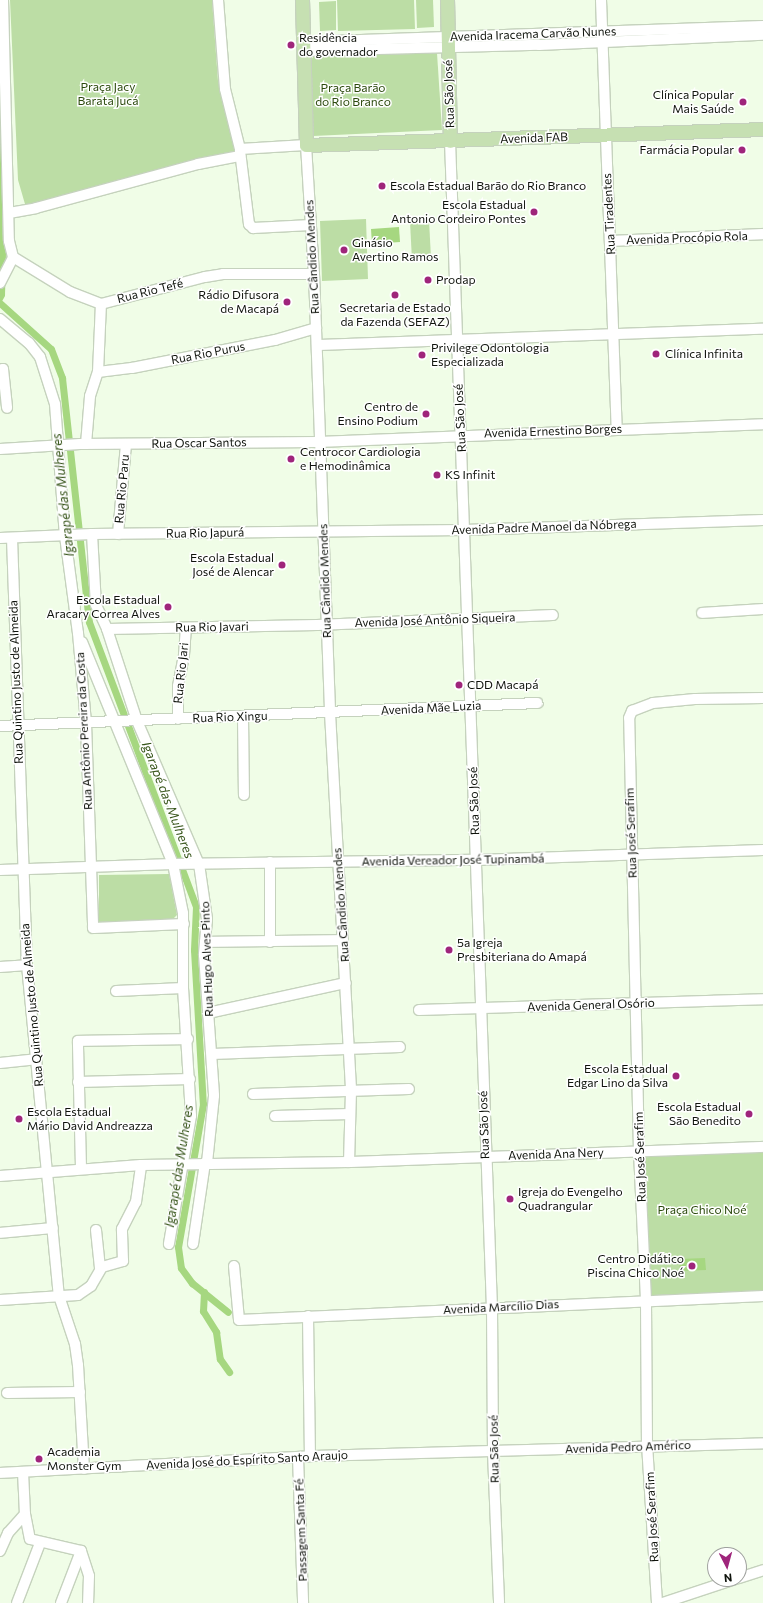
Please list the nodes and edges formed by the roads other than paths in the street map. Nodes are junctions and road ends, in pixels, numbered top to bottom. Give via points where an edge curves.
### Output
1 (3, 0) edge
2 (218, 0) edge
3 (302, 0) edge
4 (447, 0) edge
5 (601, 0) edge
6 (763, 26) edge
7 (602, 31) junction
8 (763, 35) edge
9 (602, 42) junction
10 (448, 43) junction
11 (303, 46) junction
12 (763, 129) edge
13 (606, 135) junction
14 (450, 141) junction
15 (306, 146) junction
16 (240, 152) junction
17 (9, 213) junction
18 (311, 225) junction
19 (763, 234) edge
20 (610, 241) junction
21 (13, 257) junction
22 (314, 274) junction
23 (0, 284) edge
24 (101, 304) junction
25 (0, 319) edge
26 (316, 328) junction
27 (763, 329) edge
28 (614, 335) junction
29 (457, 340) junction
30 (317, 345) junction
31 (2, 369) edge
32 (98, 372) junction
33 (7, 408) dead end
34 (763, 424) edge
35 (617, 428) junction
36 (462, 435) junction
37 (318, 442) junction
38 (83, 444) junction
39 (126, 444) junction
40 (60, 446) junction
41 (0, 449) edge
42 (763, 520) edge
43 (464, 530) junction
44 (324, 531) junction
45 (118, 534) junction
46 (89, 535) junction
47 (66, 536) junction
48 (0, 538) edge
49 (12, 538) junction
50 (763, 609) edge
51 (702, 613) dead end
52 (553, 615) dead end
53 (468, 618) junction
54 (322, 625) junction
55 (186, 628) junction
56 (107, 629) junction
57 (78, 633) junction
58 (763, 698) edge
59 (538, 703) dead end
60 (471, 707) junction
61 (327, 713) junction
62 (243, 717) junction
63 (178, 719) junction
64 (136, 721) junction
65 (120, 722) junction
66 (86, 723) junction
67 (0, 726) edge
68 (17, 726) junction
69 (244, 794) dead end
70 (763, 850) edge
71 (632, 855) junction
72 (476, 860) junction
73 (270, 862) junction
74 (338, 862) junction
75 (175, 864) junction
76 (196, 864) junction
77 (91, 868) junction
78 (0, 870) edge
79 (23, 870) junction
80 (184, 924) junction
81 (343, 940) junction
82 (205, 942) junction
83 (270, 942) junction
84 (27, 965) junction
85 (0, 967) edge
86 (346, 983) junction
87 (183, 988) junction
88 (116, 991) dead end
89 (763, 999) edge
90 (636, 1004) junction
91 (482, 1008) junction
92 (419, 1010) dead end
93 (208, 1013) junction
94 (188, 1039) junction
95 (400, 1047) dead end
96 (349, 1050) junction
97 (212, 1054) junction
98 (36, 1059) junction
99 (0, 1063) edge
100 (190, 1079) junction
101 (78, 1082) junction
102 (409, 1089) dead end
103 (351, 1091) junction
104 (253, 1094) dead end
105 (350, 1114) junction
106 (275, 1116) dead end
107 (763, 1146) edge
108 (640, 1151) junction
109 (485, 1156) junction
110 (349, 1162) junction
111 (184, 1163) junction
112 (204, 1163) junction
113 (141, 1165) junction
114 (81, 1168) junction
115 (47, 1172) junction
116 (0, 1176) edge
117 (53, 1228) junction
118 (96, 1230) dead end
119 (0, 1233) edge
120 (169, 1244) dead end
121 (193, 1244) dead end
122 (234, 1266) dead end
123 (100, 1268) junction
124 (59, 1296) junction
125 (763, 1296) edge
126 (0, 1300) edge
127 (646, 1300) junction
128 (492, 1307) junction
129 (308, 1316) junction
130 (80, 1392) junction
131 (7, 1393) dead end
132 (763, 1443) edge
133 (647, 1446) junction
134 (493, 1452) junction
135 (310, 1456) junction
136 (298, 1457) junction
137 (84, 1469) junction
138 (23, 1472) junction
139 (0, 1474) edge
140 (25, 1514) junction
141 (0, 1530) edge
142 (11, 1530) junction
143 (40, 1543) junction
144 (0, 1551) edge
145 (81, 1552) junction
146 (763, 1570) edge
147 (747, 1575) edge
148 (711, 1587) edge
149 (17, 1603) edge
150 (61, 1603) edge
151 (88, 1603) edge
152 (303, 1603) edge
153 (499, 1603) edge
154 (657, 1603) edge
155 (663, 1603) edge

1 - 17 street
2 - 16 street via 225,89
3 - 11 main road, Rua Cândido Mendes
4 - 10 main road, Rua São José
5 - 7 street, Rua Tiradentes
6 - 7 street, Avenida Iracema Carvão Nunes
7 - 9 street, Rua Tiradentes
7 - 10 street, Avenida Iracema Carvão Nunes
8 - 9 street, Avenida Iracema Carvão Nunes
9 - 10 street, Avenida Iracema Carvão Nunes
9 - 13 street, Rua Tiradentes
10 - 11 street, Avenida Iracema Carvão Nunes
10 - 14 main road, Rua São José
11 - 15 main road, Rua Cândido Mendes
12 - 13 main road, Avenida FAB
13 - 14 main road, Avenida FAB
13 - 20 street, Rua Tiradentes
14 - 15 main road, Avenida FAB
14 - 29 street, Rua São José
15 - 16 street
15 - 18 street, Rua Cândido Mendes
16 - 17 street via 36,208
16 - 18 street via 249,224 253,228
17 - 21 street via 9,241
18 - 22 street, Rua Cândido Mendes
19 - 20 street, Avenida Procópio Rola
20 - 28 street, Rua Tiradentes
21 - 23 street
21 - 24 street, Rua Rio Tefé via 70,292
22 - 24 street, Rua Rio Tefé via 223,274
22 - 26 street, Rua Cândido Mendes
24 - 32 street
25 - 40 street, Rua Antônio Pereira da Costa via 29,343 40,357 55,404
26 - 30 street, Rua Cândido Mendes
26 - 32 street, Rua Rio Purus via 275,340 132,368
27 - 28 street
28 - 29 street
28 - 35 street, Rua Tiradentes
29 - 30 street
29 - 36 street, Rua São José
30 - 37 street, Rua Cândido Mendes
31 - 33 street
32 - 38 street via 89,401
34 - 35 street, Avenida Ernestino Borges
35 - 36 street, Avenida Ernestino Borges
36 - 37 street, Avenida Ernestino Borges
36 - 43 street, Rua São José
37 - 39 street, Rua Oscar Santos
37 - 44 street, Rua Cândido Mendes
38 - 39 street, Rua Oscar Santos
38 - 40 street, Rua Oscar Santos
39 - 45 street, Rua Rio Paru
40 - 41 street
40 - 47 street, Rua Antônio Pereira da Costa
42 - 43 street, Avenida Padre Manoel da Nóbrega
43 - 44 street, Avenida Padre Manoel da Nóbrega
43 - 53 street, Rua São José
44 - 45 street, Rua Rio Japurá
44 - 54 street, Rua Cândido Mendes
45 - 46 street, Rua Rio Japurá
46 - 47 street, Rua Rio Japurá
46 - 56 street, Rua Hugo Alves Pinto via 94,591 100,617
47 - 49 street
47 - 57 street, Rua Antônio Pereira da Costa
48 - 49 street
49 - 68 street, Rua Quintino Justo de Almeida
50 - 51 street
52 - 53 street, Avenida José Antônio Siqueira
53 - 54 street, Avenida José Antônio Siqueira
53 - 60 street, Rua São José
54 - 55 street, Rua Rio Javari
54 - 61 street, Rua Cândido Mendes
55 - 56 street, Rua Rio Javari
55 - 63 street, Rua Rio Jari via 178,686
56 - 64 street, Rua Hugo Alves Pinto
57 - 65 street, Rua Hugo Alves Pinto
57 - 66 street, Rua Antônio Pereira da Costa
58 - 71 street, Rua José Serafim via 672,701 653,703 632,711 628,730
59 - 60 street, Avenida Mãe Luzia
60 - 61 street, Avenida Mãe Luzia
60 - 72 street, Rua São José
61 - 62 street, Rua Rio Xingu
61 - 74 street, Rua Cândido Mendes
62 - 63 street, Rua Rio Xingu
62 - 69 street
63 - 64 street, Rua Rio Xingu
64 - 65 street
64 - 76 street, Rua Hugo Alves Pinto
65 - 66 street
65 - 75 street, Rua Hugo Alves Pinto
66 - 68 street
66 - 77 street, Rua Antônio Pereira da Costa
67 - 68 street
68 - 79 street, Rua Quintino Justo de Almeida
70 - 71 street, Avenida Vereador José Tupinambá
71 - 72 street, Avenida Vereador José Tupinambá
71 - 90 street, Rua José Serafim
72 - 74 street, Avenida Vereador José Tupinambá
72 - 91 street, Rua São José
73 - 74 street, Avenida Vereador José Tupinambá
73 - 76 street, Avenida Vereador José Tupinambá
73 - 83 street
74 - 81 street, Rua Cândido Mendes
75 - 76 street, Avenida Vereador José Tupinambá
75 - 77 street, Avenida Vereador José Tupinambá
75 - 80 street, Rua Hugo Alves Pinto
76 - 82 street, Rua Hugo Alves Pinto via 207,919
77 - 79 street, Avenida Vereador José Tupinambá
77 - 80 street, Rua Antônio Pereira da Costa via 93,928
78 - 79 street, Avenida Vereador José Tupinambá
79 - 84 street, Rua Quintino Justo de Almeida
80 - 87 street, Rua Hugo Alves Pinto
81 - 83 street
81 - 86 street, Rua Cândido Mendes
82 - 83 street
82 - 93 street, Rua Hugo Alves Pinto
84 - 85 street
84 - 98 street, Rua Quintino Justo de Almeida
86 - 93 street
86 - 96 street, Rua Cândido Mendes
87 - 88 street
87 - 94 street, Rua Hugo Alves Pinto
89 - 90 street, Avenida General Osório
90 - 91 street, Avenida General Osório
90 - 108 street, Rua José Serafim
91 - 92 street, Avenida General Osório
91 - 109 street, Rua São José
93 - 97 street, Rua Hugo Alves Pinto
94 - 100 street, Rua Hugo Alves Pinto
94 - 101 street via 78,1041
95 - 96 street
96 - 97 street
96 - 103 street, Rua Cândido Mendes
97 - 112 street, Rua Hugo Alves Pinto via 214,1096
98 - 99 street
98 - 115 street, Rua Quintino Justo de Almeida
100 - 101 street
100 - 111 street, Rua Hugo Alves Pinto via 191,1116
101 - 114 street
102 - 103 street
103 - 104 street
103 - 105 street, Rua Cândido Mendes
105 - 106 street
105 - 110 street, Rua Cândido Mendes
107 - 108 street, Avenida Ana Nery
108 - 109 street, Avenida Ana Nery
108 - 127 street, Rua José Serafim
109 - 110 street, Avenida Ana Nery
109 - 128 street, Rua São José
110 - 112 street, Avenida Ana Nery
111 - 112 street, Avenida Ana Nery
111 - 113 street, Avenida Ana Nery
111 - 120 street, Rua Hugo Alves Pinto
112 - 121 street, Rua Hugo Alves Pinto
113 - 114 street, Avenida Ana Nery
113 - 123 street via 136,1202 122,1228 123,1261
114 - 115 street, Avenida Ana Nery
115 - 116 street, Avenida Ana Nery
115 - 117 street, Rua Quintino Justo de Almeida
117 - 119 street
117 - 124 street, Rua Quintino Justo de Almeida
118 - 123 street
122 - 129 street, Avenida Marcílio Dias via 239,1320
123 - 124 street via 92,1286 78,1295
124 - 126 street
124 - 130 street, Rua Quintino Justo de Almeida via 74,1344
125 - 127 street, Avenida Marcílio Dias
127 - 128 street, Avenida Marcílio Dias
127 - 133 street, Rua José Serafim
128 - 129 street, Avenida Marcílio Dias
128 - 134 street, Rua São José
129 - 135 street
130 - 131 street
130 - 137 street, Rua Quintino Justo de Almeida
132 - 133 street, Avenida Pedro Américo
133 - 134 street, Avenida Pedro Américo
133 - 154 street, Rua José Serafim
134 - 135 street, Avenida José do Espírito Santo Araujo
134 - 153 street, Rua São José
135 - 136 street, Avenida José do Espírito Santo Araujo
136 - 137 street, Avenida José do Espírito Santo Araujo
136 - 152 street, Passagem Santa Fé
137 - 138 street, Avenida José do Espírito Santo Araujo
138 - 139 street, Avenida José do Espírito Santo Araujo
138 - 140 street
140 - 142 street
140 - 143 street via 28,1537
141 - 142 street
142 - 144 street
143 - 145 street
143 - 149 street
145 - 150 street
145 - 151 street via 89,1576
146 - 147 street
148 - 155 street

